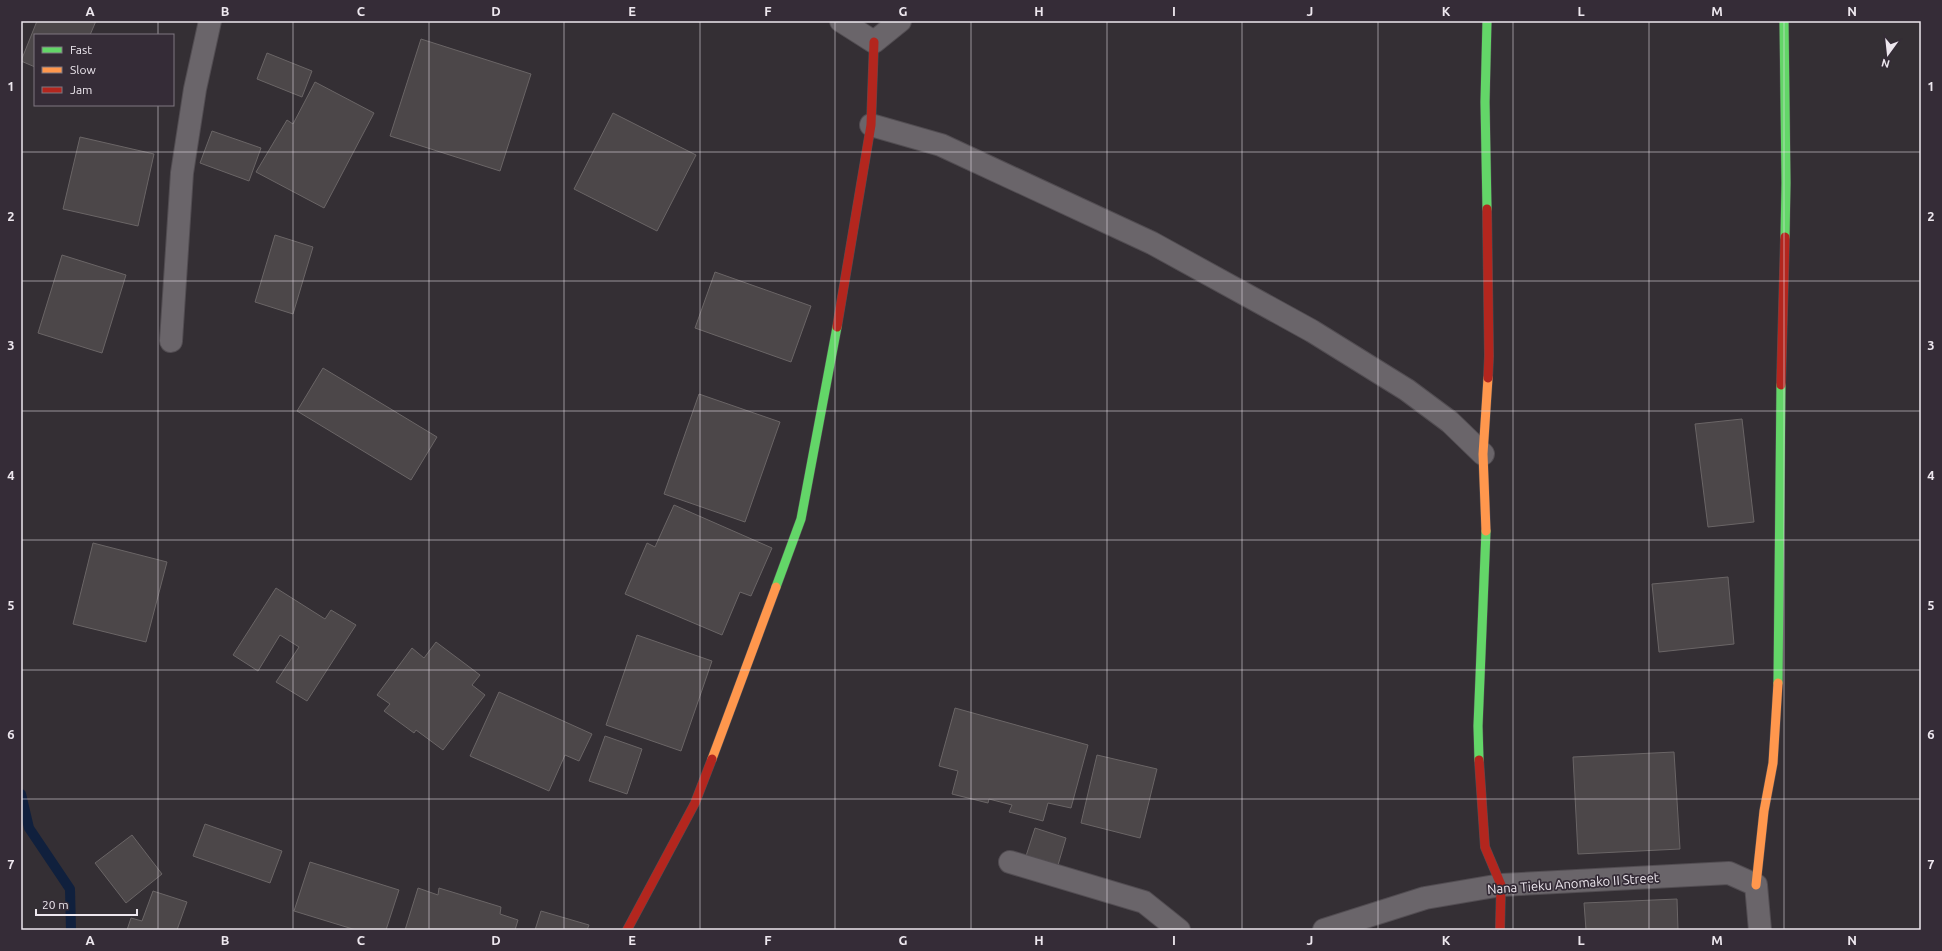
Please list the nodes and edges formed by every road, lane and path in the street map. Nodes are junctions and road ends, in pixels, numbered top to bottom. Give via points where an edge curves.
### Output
1 (210, 21) edge
2 (841, 21) edge
3 (900, 21) edge
4 (1487, 21) edge
5 (1784, 21) edge
6 (874, 42) junction
7 (871, 126) junction
8 (171, 341) dead end
9 (1483, 454) junction
10 (1010, 862) dead end
11 (1756, 884) junction
12 (1501, 885) junction
13 (626, 930) edge
14 (1179, 930) edge
15 (1324, 930) edge
16 (1500, 930) edge
17 (1760, 930) edge

1 - 8 street via 194,89 182,173
2 - 6 street
3 - 6 street
4 - 9 street via 1485,102 1489,356
5 - 11 street via 1786,183 1780,415 1777,716
6 - 7 street
7 - 9 street via 941,145 1152,243 1312,331 1407,390 1450,422
7 - 13 street via 827,386 801,519 695,803
9 - 12 street via 1486,519 1478,726 1480,784 1485,847
10 - 14 street via 1144,902
11 - 12 street, Nana Tieku Anomako II Street via 1729,873
11 - 17 street
12 - 15 street, Nana Tieku Anomako II Street via 1425,898
12 - 16 street

